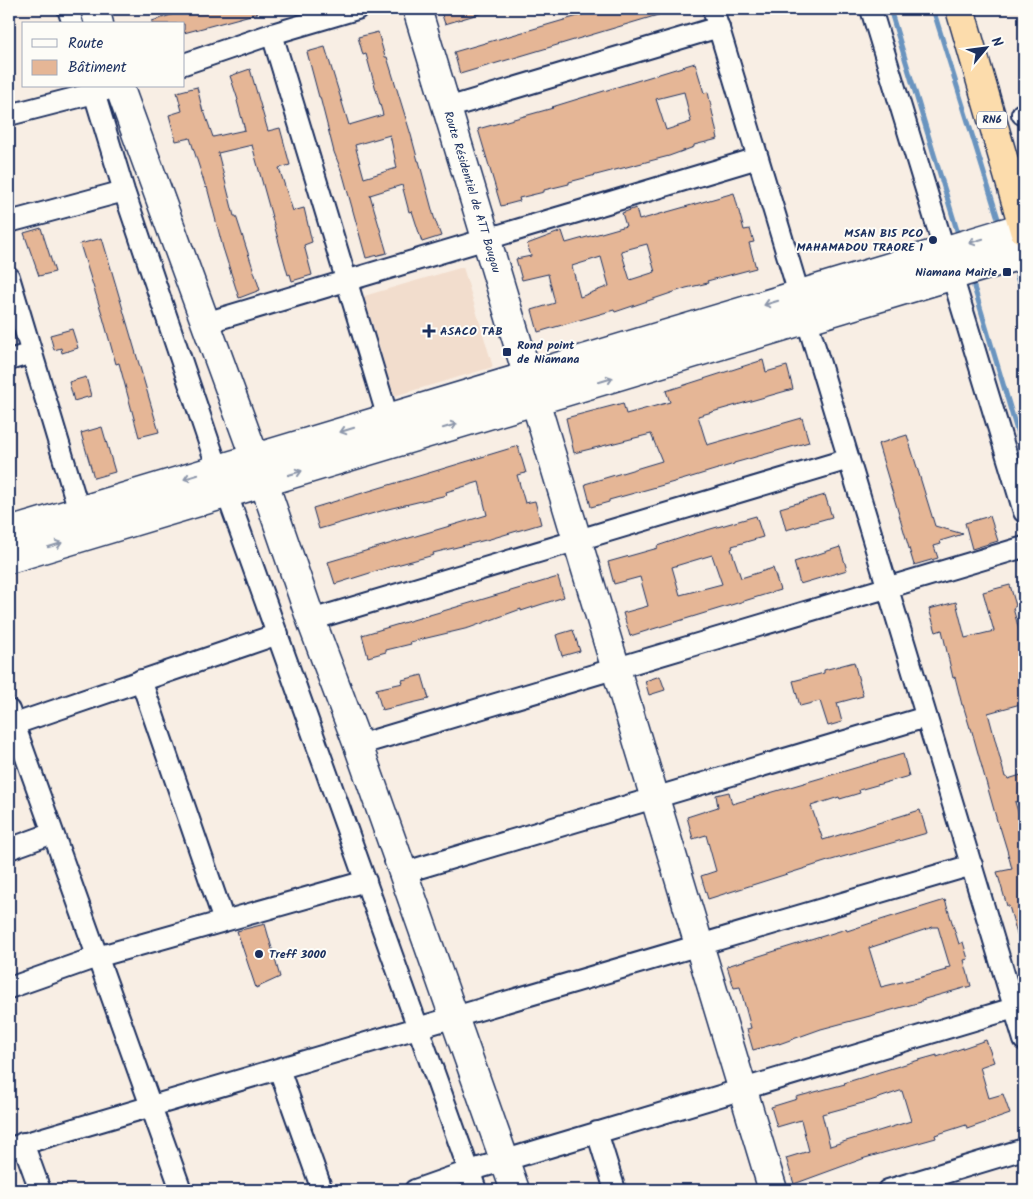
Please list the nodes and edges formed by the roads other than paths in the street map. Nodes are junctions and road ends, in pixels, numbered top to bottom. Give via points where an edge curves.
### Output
1 (68, 9) edge
2 (95, 9) edge
3 (357, 9) edge
4 (417, 9) edge
5 (871, 9) edge
6 (960, 9) edge
7 (716, 18) edge
8 (72, 22) edge
9 (99, 22) edge
10 (272, 34) junction
11 (185, 64) edge
12 (109, 88) edge
13 (447, 108) junction
14 (9, 115) edge
15 (758, 158) junction
16 (124, 191) junction
17 (9, 222) edge
18 (1024, 229) edge
19 (486, 239) junction
20 (1024, 254) edge
21 (949, 263) junction
22 (9, 277) edge
23 (346, 280) junction
24 (803, 307) junction
25 (205, 323) junction
26 (32, 353) junction
27 (9, 360) edge
28 (531, 388) junction
29 (388, 418) junction
30 (849, 459) junction
31 (259, 470) junction
32 (223, 481) junction
33 (1024, 512) edge
34 (83, 523) junction
35 (9, 532) edge
36 (577, 540) junction
37 (1024, 546) edge
38 (9, 559) edge
39 (888, 587) junction
40 (311, 620) junction
41 (278, 634) junction
42 (616, 668) junction
43 (141, 680) junction
44 (926, 717) junction
45 (10, 720) edge
46 (358, 746) junction
47 (655, 798) junction
48 (53, 834) junction
49 (9, 849) edge
50 (972, 866) junction
51 (402, 873) junction
52 (366, 880) junction
53 (224, 921) junction
54 (699, 945) junction
55 (97, 957) junction
56 (9, 988) edge
57 (1019, 1006) edge
58 (454, 1017) junction
59 (418, 1028) junction
60 (1024, 1040) edge
61 (279, 1069) junction
62 (743, 1089) junction
63 (151, 1106) junction
64 (597, 1132) junction
65 (16, 1146) edge
66 (1024, 1150) edge
67 (504, 1160) junction
68 (469, 1171) junction
69 (40, 1190) edge
70 (181, 1190) edge
71 (322, 1190) edge
72 (415, 1190) edge
73 (476, 1190) edge
74 (515, 1190) edge
75 (615, 1190) edge
76 (773, 1190) edge
77 (888, 1190) edge

1 - 8 street
2 - 9 street
3 - 10 street
4 - 13 street, Route Résidentiel de ATT Bougou
5 - 21 street
6 - 18 highway, RN6
7 - 13 street
7 - 15 street
10 - 11 street
10 - 23 street
12 - 14 street
12 - 16 street
12 - 25 street
13 - 19 street, Route Résidentiel de ATT Bougou
15 - 19 street
15 - 24 street
16 - 17 street
16 - 32 street
18 -> 21 street
19 - 23 street
19 - 28 street, Route Résidentiel de ATT Bougou
20 - 21 street
21 - 24 street
21 - 33 street
22 - 26 street
23 - 25 street
23 - 29 street
24 - 28 street
24 - 30 street
25 - 31 street
26 - 27 street
26 - 34 street
28 - 29 street
31 -> 28 street
28 - 36 street, Route Résidentiel de ATT Bougou
29 -> 31 street
30 - 36 street
30 - 39 street
31 - 32 street
31 - 40 street
32 - 34 street
32 - 41 street
34 - 35 street
38 -> 34 street
36 - 40 street
36 - 42 street, Route Résidentiel de ATT Bougou
37 - 39 street
39 - 42 street
39 - 44 street
40 - 46 street
41 - 43 street
41 - 52 street
42 - 46 street
42 - 47 street, Route Résidentiel de ATT Bougou
43 - 45 street
43 - 53 street
44 - 47 street
44 - 50 street
45 - 48 street
46 - 51 street
47 - 51 street
47 - 54 street, Route Résidentiel de ATT Bougou
48 - 49 street
48 - 55 street
50 - 54 street
50 - 57 street
51 - 58 street
52 - 53 street
52 - 59 street
53 - 55 street
54 - 58 street
54 - 62 street, Route Résidentiel de ATT Bougou
55 - 56 street
55 - 63 street
57 - 60 street
57 - 62 street
58 - 59 street
58 - 67 street
59 - 61 street
59 - 68 street
61 - 63 street
61 - 71 street
62 - 64 street
62 - 76 street, Route Résidentiel de ATT Bougou
63 - 65 street
63 - 70 street
64 - 67 street
64 - 75 street
65 - 69 street
66 - 77 street
67 - 68 street
67 - 74 street
68 - 72 street
68 - 73 street

